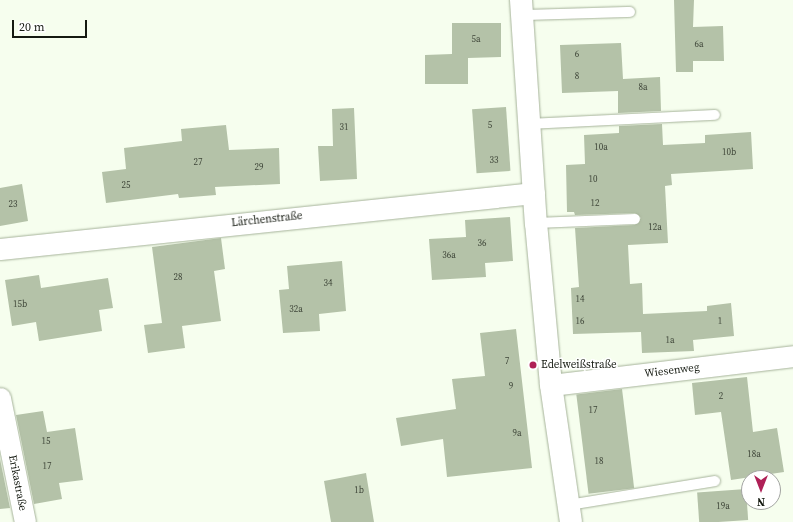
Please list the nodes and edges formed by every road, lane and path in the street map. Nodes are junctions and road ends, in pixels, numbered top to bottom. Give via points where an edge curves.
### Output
1 (522, 8) edge
2 (630, 12) dead end
3 (715, 115) dead end
4 (528, 124) junction
5 (534, 193) junction
6 (635, 219) dead end
7 (536, 224) junction
8 (0, 249) edge
9 (793, 356) edge
10 (551, 385) junction
11 (0, 398) edge
12 (715, 481) dead end
13 (570, 514) edge
14 (25, 522) edge

1 - 2 lane
1 - 4 street
3 - 4 lane
4 - 5 street
5 - 7 street
5 - 8 street, Lärchenstraße
6 - 7 lane
7 - 10 street
9 - 10 street, Wiesenweg
10 - 13 street
11 - 14 street, Erikastraße
12 - 13 lane

